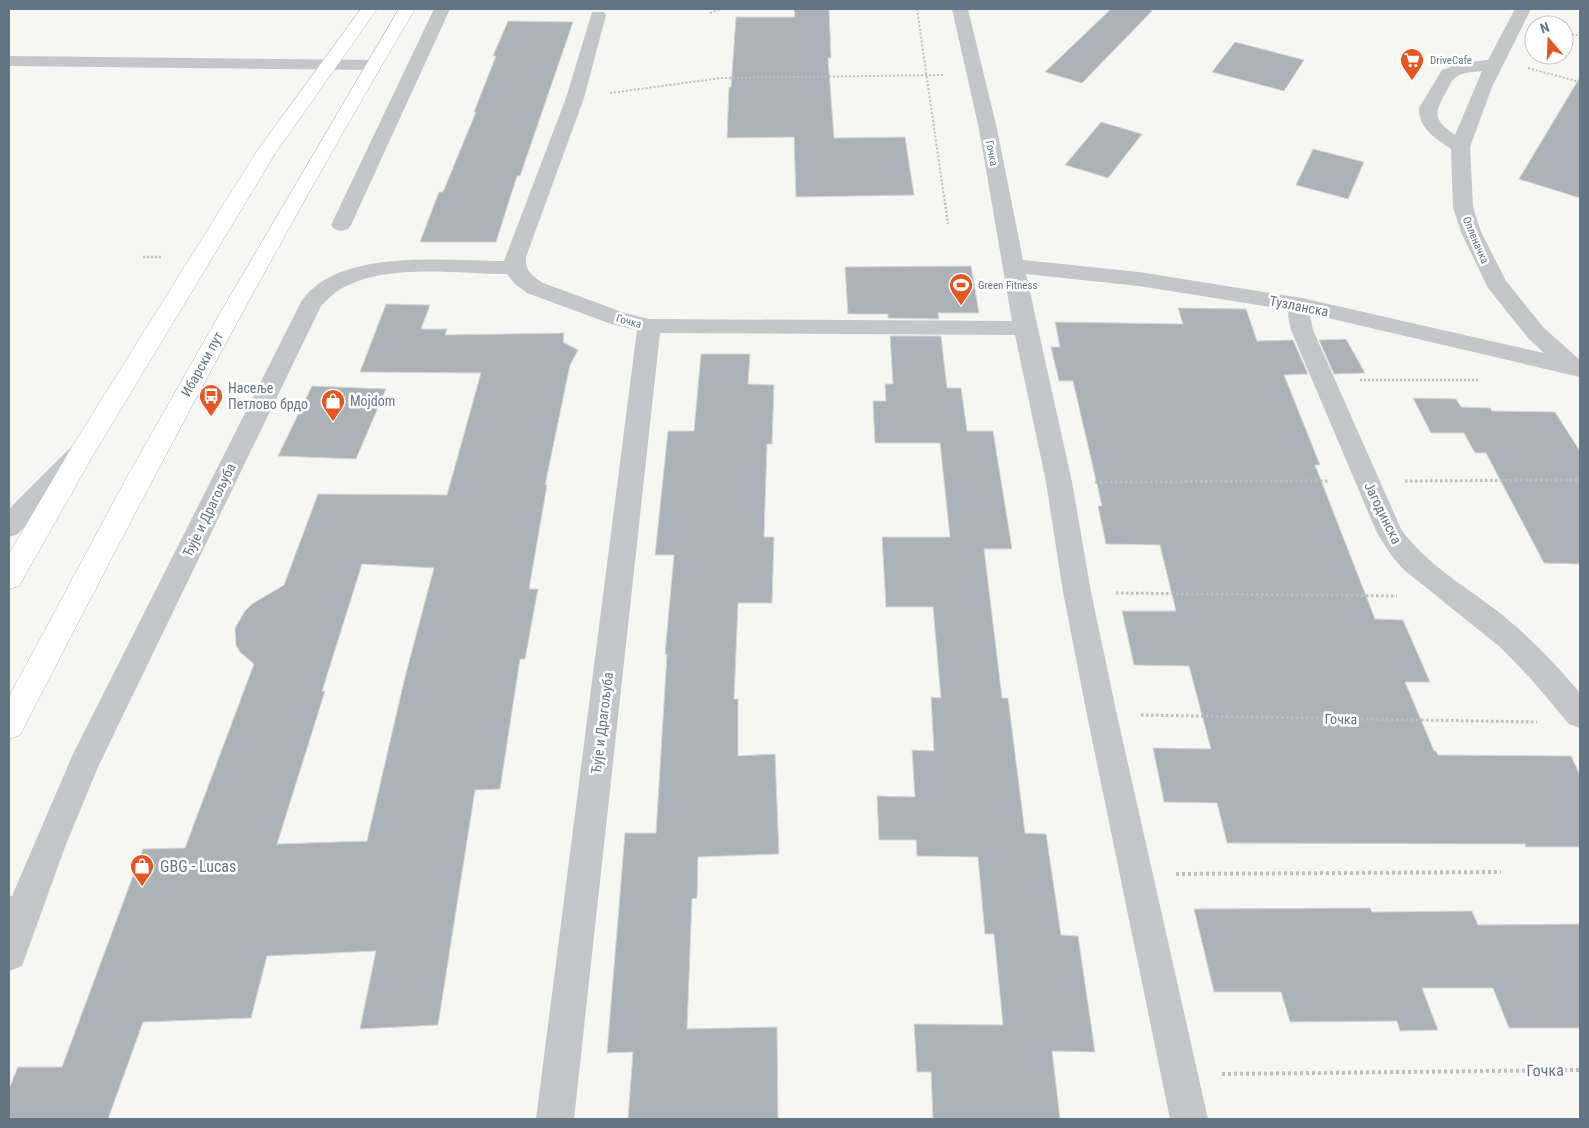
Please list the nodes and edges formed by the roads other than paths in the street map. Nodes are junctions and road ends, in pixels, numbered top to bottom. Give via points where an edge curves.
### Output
1 (369, 9) edge
2 (960, 9) edge
3 (1523, 9) edge
4 (406, 11) edge
5 (441, 12) edge
6 (598, 14) dead end
7 (9, 61) edge
8 (1496, 62) junction
9 (330, 64) junction
10 (373, 65) junction
11 (1460, 147) junction
12 (341, 225) dead end
13 (1014, 266) junction
14 (514, 267) junction
15 (1302, 305) junction
16 (649, 326) junction
17 (1025, 328) junction
18 (1577, 370) edge
19 (81, 453) junction
20 (9, 527) edge
21 (9, 578) edge
22 (1580, 715) edge
23 (9, 726) edge
24 (15, 913) edge
25 (9, 953) edge
26 (555, 1119) edge
27 (1189, 1119) edge

1 - 9 main road
2 - 13 street, Гочка via 988,129
3 - 8 street, Опленачка
4 - 5 street
4 - 10 main road, Ибарски пут
5 - 12 street
6 - 14 street via 575,98
7 - 9 street
8 - 11 street, Опленачка
8 - 11 street via 1448,74 1428,108 1430,122
9 - 10 street
9 - 19 main road via 268,151
10 - 23 main road, Ибарски пут via 139,479
11 - 18 street, Опленачка via 1463,207 1483,259 1496,283 1536,333
13 - 15 street, Тузланска via 1139,279
13 - 17 street, Гочка
14 - 16 street, Гочка via 535,288 619,319
14 - 24 street, Ђује и Драгољуба via 381,268 341,279 328,286 312,302 84,764
15 - 18 street, Тузланска
15 - 22 street, Јагодинска via 1302,330 1398,546 1410,560 1500,629
16 - 17 street, Гочка
16 - 26 street, Ђује и Драгољуба
17 - 27 street, Гочка via 1059,482 1102,715
19 - 20 street
19 - 21 main road
24 - 25 street, Ђује и Драгољуба

